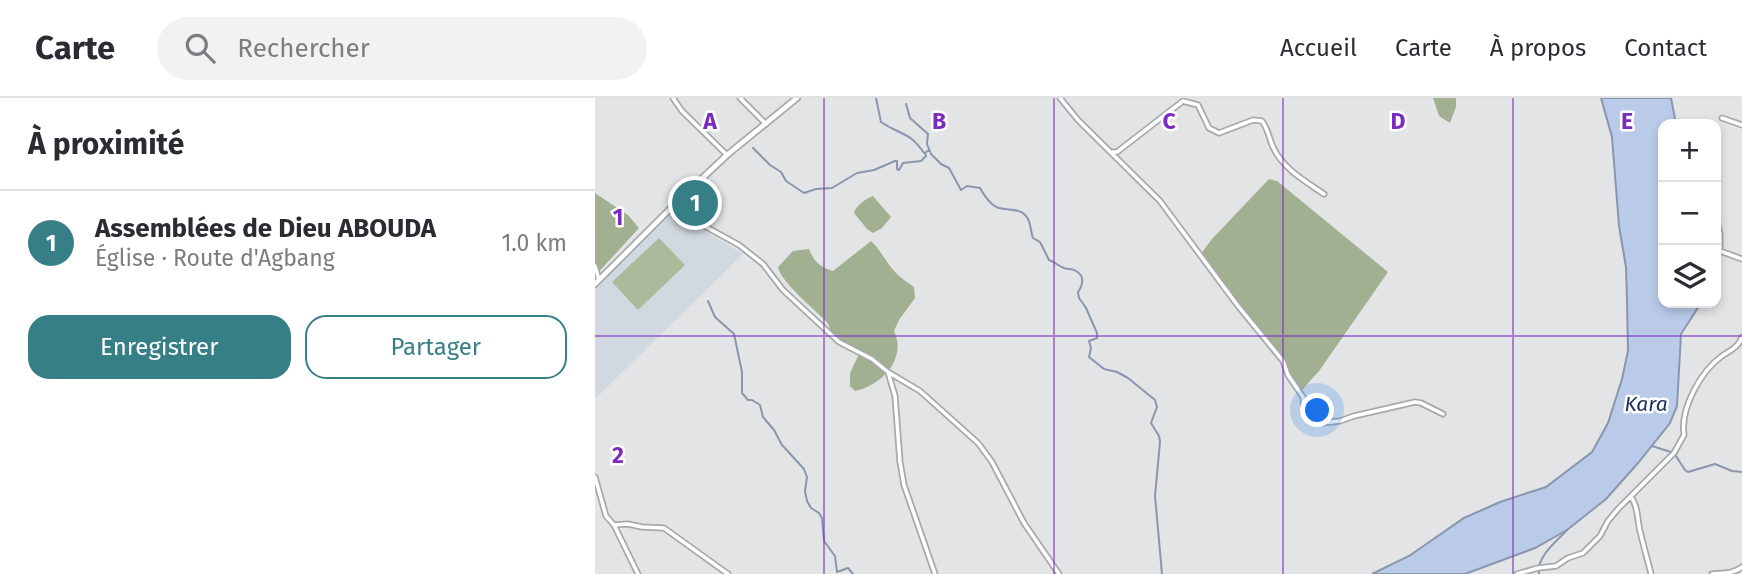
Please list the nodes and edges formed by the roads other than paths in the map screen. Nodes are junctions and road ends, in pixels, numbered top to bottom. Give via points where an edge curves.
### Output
1 (673, 98) edge
2 (740, 98) edge
3 (797, 98) edge
4 (1060, 98) edge
5 (1722, 118) dead end
6 (766, 124) junction
7 (1742, 125) edge
8 (1111, 152) junction
9 (727, 155) junction
10 (1324, 194) dead end
11 (679, 200) junction
12 (1720, 245) edge
13 (1742, 259) edge
14 (595, 266) edge
15 (597, 282) edge
16 (1742, 337) edge
17 (888, 372) junction
18 (1443, 414) dead end
19 (595, 477) edge
20 (1631, 497) junction
21 (614, 525) junction
22 (1742, 567) edge
23 (638, 574) edge
24 (728, 574) edge
25 (935, 574) edge
26 (1059, 574) edge
27 (1517, 574) edge
28 (1651, 574) edge
29 (1712, 574) edge

1 - 9 street
2 - 6 street
3 - 6 main road
4 - 8 street
5 - 7 street
6 - 9 main road
8 - 10 street via 1184,101 1198,106 1209,128 1219,133 1252,120 1262,121 1281,161
8 - 18 street via 1160,201 1283,362 1308,416 1322,423 1340,421 1415,402
9 - 11 main road
11 - 15 main road
11 - 17 street via 699,223 763,264 783,290 839,342
12 - 13 street via 1720,251
14 - 15 street
16 - 20 street via 1699,379 1692,391 1682,441
17 - 25 street via 895,396 904,485
17 - 26 street via 920,391 978,443
19 - 21 street via 606,516
20 - 27 street via 1583,553 1556,566
20 - 28 street
21 - 23 street
21 - 24 street via 664,528
22 - 29 street

